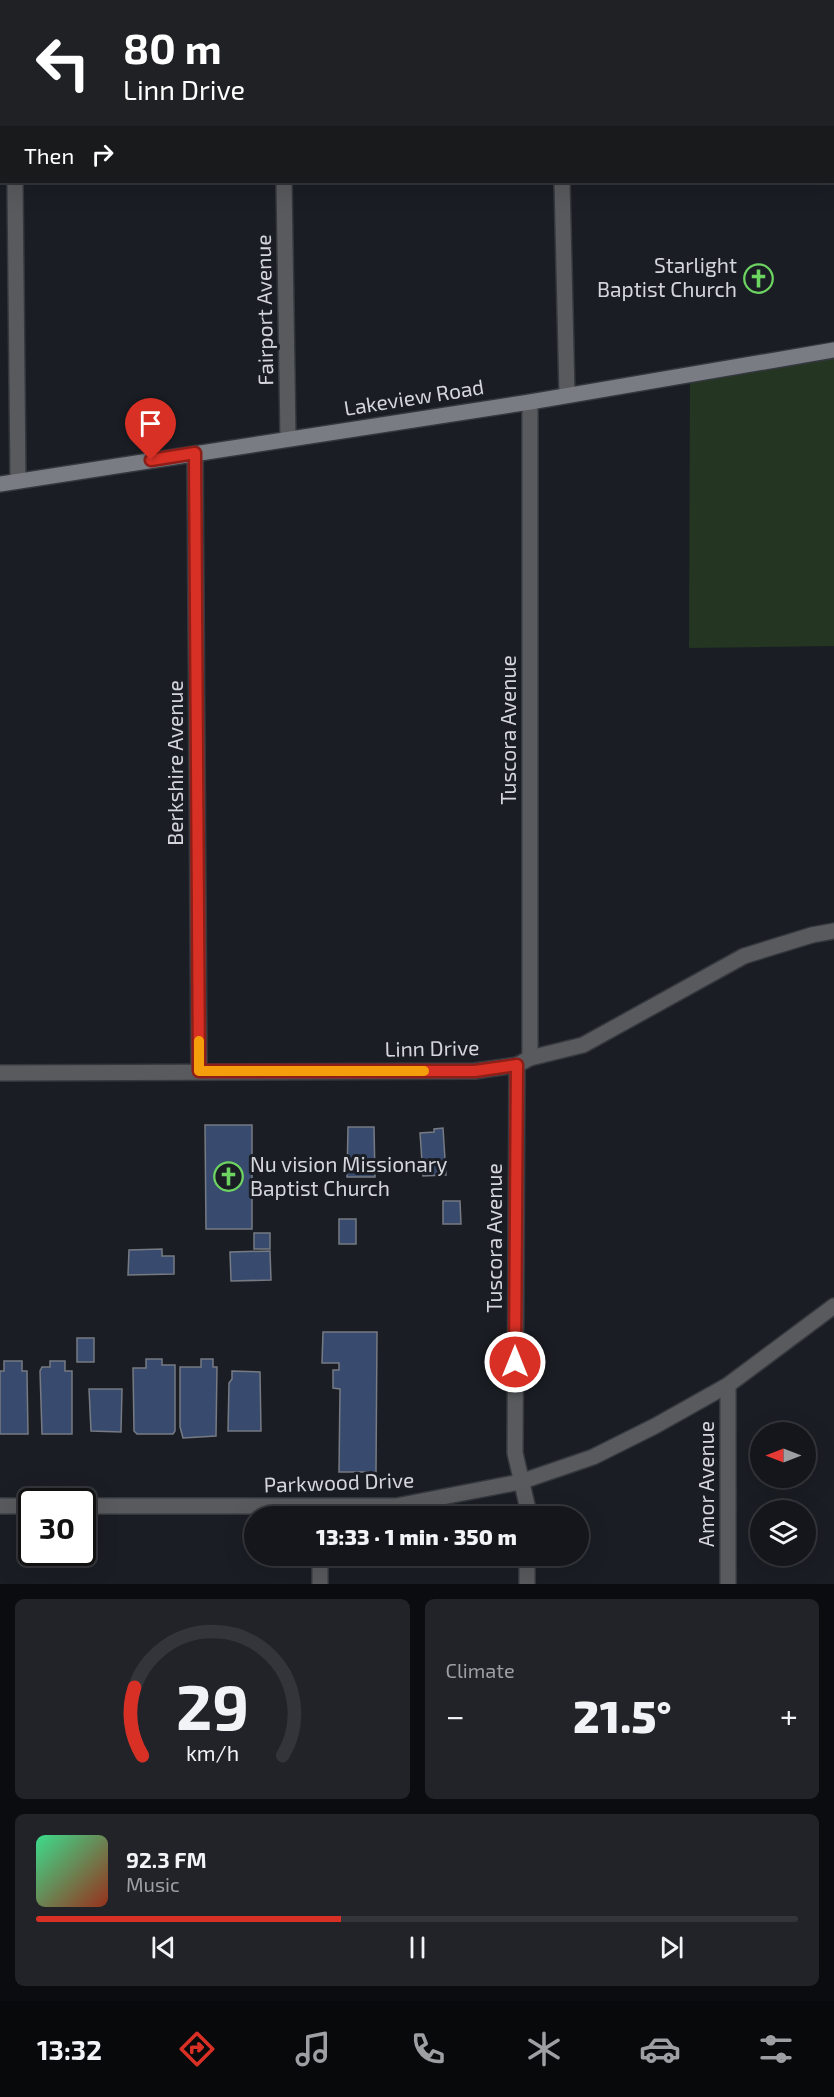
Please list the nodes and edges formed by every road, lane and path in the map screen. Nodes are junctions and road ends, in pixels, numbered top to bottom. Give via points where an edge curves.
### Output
1 (15, 183) edge
2 (284, 183) edge
3 (562, 183) edge
4 (834, 350) edge
5 (567, 395) junction
6 (531, 402) junction
7 (288, 438) junction
8 (195, 453) junction
9 (18, 481) junction
10 (0, 484) edge
11 (834, 931) edge
12 (524, 1061) junction
13 (199, 1071) junction
14 (0, 1073) edge
15 (834, 1306) edge
16 (728, 1385) junction
17 (520, 1482) junction
18 (0, 1506) edge
19 (18, 1506) edge
20 (96, 1506) edge
21 (396, 1506) edge
22 (527, 1506) edge
23 (244, 1509) edge
24 (320, 1566) edge
25 (527, 1566) edge
26 (320, 1584) edge
27 (527, 1584) edge
28 (728, 1584) edge

1 - 9 street
2 - 7 street, Fairport Avenue
3 - 5 street
4 - 5 street, Lakeview Road
5 - 6 street, Lakeview Road
6 - 7 street, Lakeview Road
6 - 12 street, Tuscora Avenue
7 - 8 street, Lakeview Road
8 - 9 street, Lakeview Road
8 - 13 street, Berkshire Avenue
9 - 10 street, Lakeview Road
11 - 12 street, Linn Drive via 744,956 583,1045
12 - 13 street, Linn Drive via 475,1071
12 - 17 street, Tuscora Avenue via 514,1453
13 - 14 street, Linn Drive
15 - 16 street, Parkwood Drive
16 - 17 street, Parkwood Drive via 593,1457
16 - 28 street, Amor Avenue
17 - 21 street, Parkwood Drive
17 - 22 street, Tuscora Avenue
18 - 19 street
20 - 23 street, Parkwood Drive
24 - 26 street
25 - 27 street

